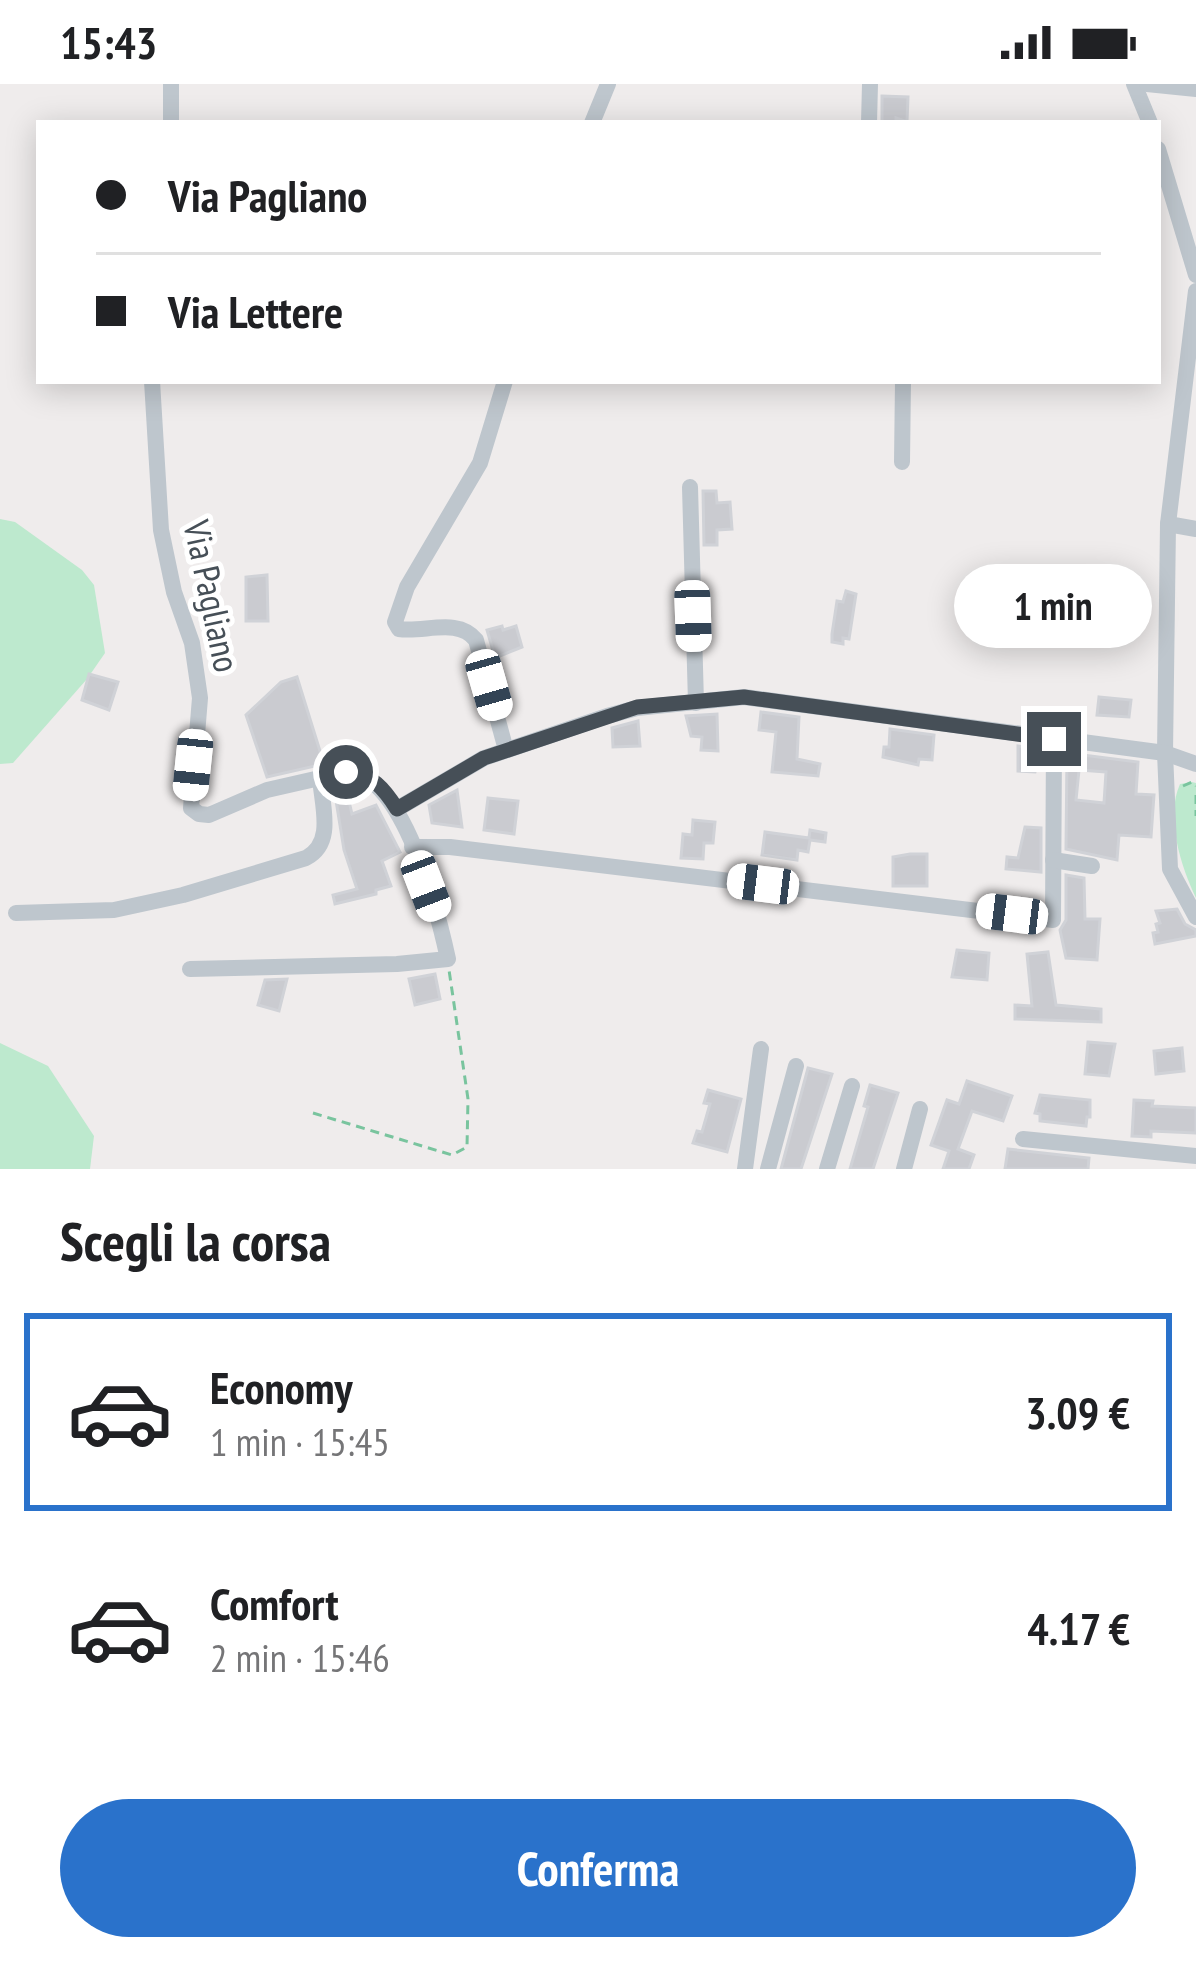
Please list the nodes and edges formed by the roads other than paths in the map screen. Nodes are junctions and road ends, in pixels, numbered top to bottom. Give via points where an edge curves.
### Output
1 (171, 84) edge
2 (608, 84) edge
3 (870, 84) edge
4 (1134, 84) edge
5 (1147, 84) edge
6 (1196, 89) edge
7 (171, 120) edge
8 (593, 120) edge
9 (869, 120) edge
10 (1149, 120) edge
11 (1161, 159) edge
12 (1196, 275) edge
13 (1196, 291) edge
14 (152, 384) edge
15 (504, 384) edge
16 (903, 384) edge
17 (902, 462) dead end
18 (690, 487) dead end
19 (1168, 524) junction
20 (1196, 529) edge
21 (695, 703) junction
22 (1054, 739) junction
23 (506, 750) junction
24 (1165, 753) junction
25 (1196, 764) edge
26 (320, 778) junction
27 (397, 809) junction
28 (412, 848) junction
29 (1054, 860) junction
30 (1092, 866) dead end
31 (16, 913) dead end
32 (1196, 917) edge
33 (190, 969) dead end
34 (761, 1048) dead end
35 (796, 1066) dead end
36 (852, 1086) dead end
37 (920, 1109) dead end
38 (1023, 1139) dead end
39 (1196, 1156) edge
40 (745, 1169) edge
41 (767, 1169) edge
42 (827, 1169) edge
43 (904, 1169) edge

1 - 7 street
2 - 8 street
3 - 9 street
4 - 10 street
5 - 6 street
11 - 12 street
13 - 19 street
14 - 26 street, Via Pagliano via 161,530 200,698 191,808 209,815
15 - 23 street via 480,464 407,586 395,622 408,631 469,631
16 - 17 street
18 - 21 street
19 - 20 street
19 - 24 street
21 - 22 street via 744,697
21 - 23 street via 637,707
22 - 24 street
22 - 29 street
23 - 27 street
24 - 25 street
24 - 32 street via 1170,869
26 - 27 street, Via Pagliano via 358,772
26 - 31 street via 325,841 306,858 114,910
27 - 28 street
28 - 29 street via 1053,920
28 - 33 street via 448,958
29 - 30 street
34 - 40 street
35 - 41 street
36 - 42 street
37 - 43 street
38 - 39 street

